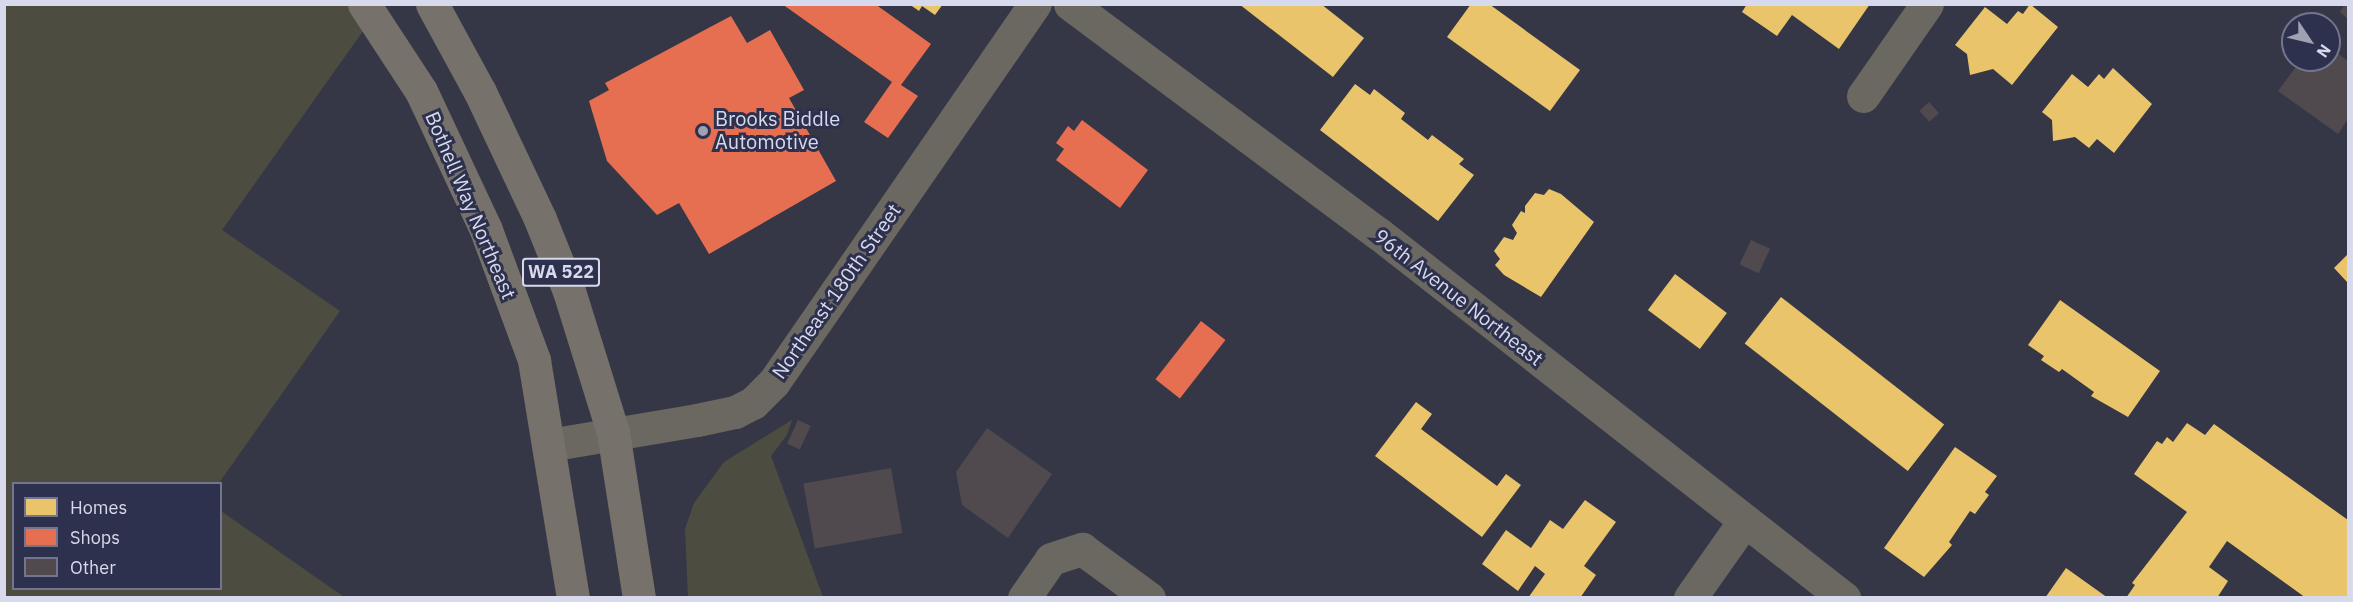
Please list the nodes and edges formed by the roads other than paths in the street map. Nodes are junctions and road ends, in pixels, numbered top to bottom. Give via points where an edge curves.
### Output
1 (364, 4) edge
2 (432, 4) edge
3 (1035, 4) edge
4 (1070, 4) edge
5 (1927, 4) edge
6 (1863, 96) dead end
7 (613, 432) junction
8 (549, 445) junction
9 (1745, 520) junction
10 (573, 597) edge
11 (639, 597) edge
12 (1024, 597) edge
13 (1149, 597) edge
14 (1690, 597) edge
15 (1844, 597) edge

1 - 8 main road, Bothell Way Northeast / WA 522 via 421,91 486,230 534,360
2 - 7 main road, WA 522 via 480,92 540,219 569,291
3 - 7 street, Northeast 180th Street via 774,382 753,403 735,412
4 - 9 street, 96th Avenue Northeast via 1379,234
5 - 6 street
7 - 8 street, Northeast 180th Street
7 - 11 main road, WA 522
8 - 10 main road, Bothell Way Northeast / WA 522
9 - 14 street
9 - 15 street, 96th Avenue Northeast
12 - 13 street via 1051,559 1082,549

